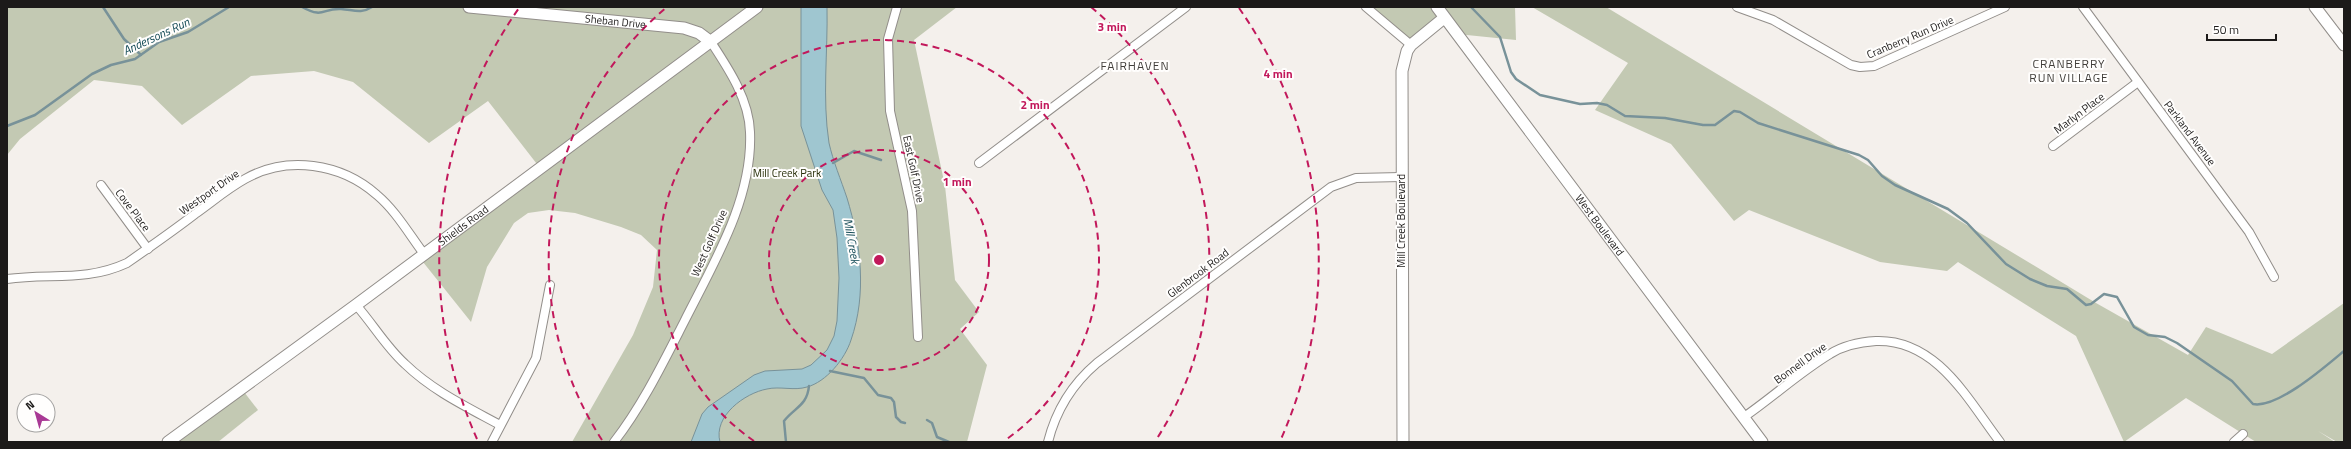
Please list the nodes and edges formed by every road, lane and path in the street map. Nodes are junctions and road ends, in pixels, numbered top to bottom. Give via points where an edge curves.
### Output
1 (469, 7) edge
2 (757, 7) edge
3 (897, 7) edge
4 (1186, 7) edge
5 (1366, 7) edge
6 (1437, 7) edge
7 (1737, 7) edge
8 (2005, 7) edge
9 (2083, 7) edge
10 (2315, 7) edge
11 (1444, 18) junction
12 (711, 42) junction
13 (1411, 45) junction
14 (2344, 45) edge
15 (2138, 82) junction
16 (2053, 146) dead end
17 (979, 163) dead end
18 (1401, 177) junction
19 (101, 185) dead end
20 (148, 248) junction
21 (424, 254) junction
22 (2274, 277) dead end
23 (7, 278) edge
24 (550, 285) dead end
25 (356, 305) junction
26 (918, 337) dead end
27 (1744, 417) junction
28 (500, 425) junction
29 (2243, 434) dead end
30 (168, 442) edge
31 (492, 442) edge
32 (614, 442) edge
33 (1048, 442) edge
34 (1403, 442) edge
35 (1762, 442) edge
36 (2000, 442) edge
37 (2234, 442) edge

1 - 12 street, Sheban Drive via 684,28 699,33
2 - 12 street, Shields Road
3 - 26 street, East Golf Drive via 888,39 890,111 912,211
4 - 17 street
5 - 13 street
6 - 11 street, West Boulevard
7 - 8 street, Cranberry Run Drive via 1773,20 1851,65 1866,67 1891,59
9 - 15 street, Parkland Avenue
10 - 14 street
11 - 13 street
11 - 27 street, West Boulevard
12 - 21 street, Shields Road
12 - 32 street, West Golf Drive via 734,79 745,103 750,131 750,158 743,190 717,256 678,334 640,404
13 - 18 street, Mill Creek Boulevard via 1407,51 1401,84
15 - 16 street, Marlyn Place
15 - 22 street, Parkland Avenue via 2249,232
18 - 33 street, Glenbrook Road via 1356,178 1331,187 1088,371 1070,390 1056,415
18 - 34 street, Mill Creek Boulevard
19 - 20 street, Cove Place
20 - 21 street, Westport Drive via 245,179 272,168 303,165 336,171 368,187 389,207
20 - 23 street, Westport Drive via 127,264 101,274
21 - 25 street, Shields Road
24 - 28 street via 536,358
25 - 28 street via 391,350 418,376 451,399
25 - 30 street, Shields Road
27 - 35 street, West Boulevard
27 - 36 street, Bonnell Drive via 1829,354 1850,345 1882,341 1912,348 1936,362 1950,376
28 - 31 street
29 - 37 street

